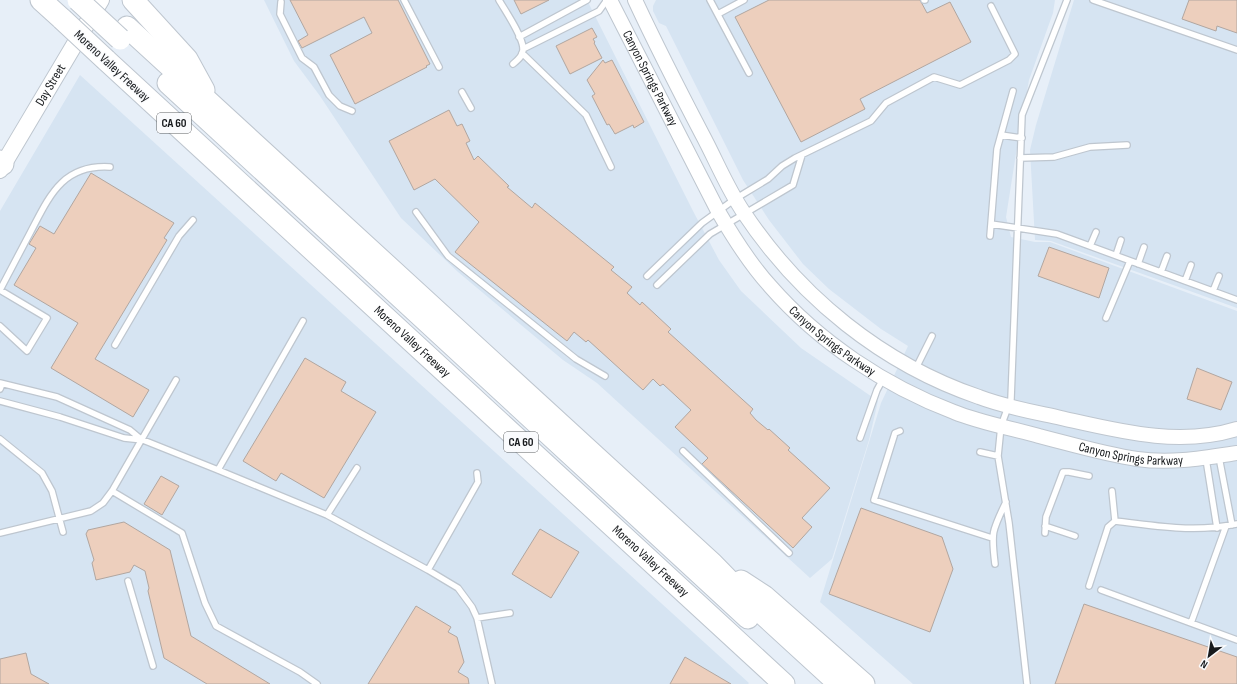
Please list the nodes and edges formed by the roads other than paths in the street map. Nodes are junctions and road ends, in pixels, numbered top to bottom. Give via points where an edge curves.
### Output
1 (34, 0) edge
2 (78, 0) edge
3 (97, 0) edge
4 (101, 0) edge
5 (404, 0) edge
6 (499, 0) edge
7 (587, 0) edge
8 (609, 0) edge
9 (635, 0) edge
10 (710, 0) edge
11 (744, 0) edge
12 (1067, 0) edge
13 (1093, 0) edge
14 (281, 2) dead end
15 (136, 4) edge
16 (991, 6) dead end
17 (52, 10) edge
18 (718, 14) junction
19 (123, 33) junction
20 (519, 37) junction
21 (1237, 50) edge
22 (523, 51) junction
23 (514, 64) dead end
24 (439, 67) dead end
25 (749, 73) dead end
26 (1013, 91) dead end
27 (462, 92) dead end
28 (211, 102) junction
29 (471, 108) dead end
30 (352, 111) dead end
31 (1001, 135) junction
32 (1022, 138) junction
33 (1127, 145) dead end
34 (802, 155) junction
35 (1020, 158) junction
36 (1, 164) edge
37 (611, 166) dead end
38 (110, 167) dead end
39 (735, 199) junction
40 (718, 211) junction
41 (416, 212) dead end
42 (744, 214) junction
43 (193, 220) dead end
44 (990, 224) junction
45 (726, 225) junction
46 (1017, 229) junction
47 (1096, 232) dead end
48 (990, 236) dead end
49 (1121, 240) dead end
50 (1090, 246) junction
51 (1144, 247) dead end
52 (1116, 255) junction
53 (1167, 256) dead end
54 (1130, 261) junction
55 (1138, 264) junction
56 (1191, 266) dead end
57 (1161, 272) junction
58 (647, 276) dead end
59 (1219, 276) dead end
60 (1185, 281) junction
61 (657, 285) dead end
62 (0, 290) edge
63 (1213, 291) junction
64 (1237, 300) edge
65 (1106, 318) dead end
66 (302, 322) dead end
67 (0, 326) edge
68 (932, 336) dead end
69 (115, 345) dead end
70 (915, 370) junction
71 (605, 376) dead end
72 (884, 378) junction
73 (176, 380) dead end
74 (1, 385) edge
75 (0, 401) edge
76 (1008, 406) junction
77 (1001, 426) junction
78 (1237, 429) edge
79 (900, 431) dead end
80 (860, 438) dead end
81 (0, 439) edge
82 (143, 440) junction
83 (683, 451) dead end
84 (980, 452) dead end
85 (1237, 453) edge
86 (998, 456) junction
87 (1212, 457) junction
88 (357, 468) dead end
89 (218, 470) junction
90 (477, 473) dead end
91 (1089, 476) dead end
92 (112, 491) junction
93 (1112, 491) dead end
94 (1006, 502) junction
95 (327, 515) junction
96 (61, 518) junction
97 (1115, 521) junction
98 (1232, 525) edge
99 (1045, 526) junction
100 (1217, 528) junction
101 (63, 532) dead end
102 (0, 533) edge
103 (1045, 533) dead end
104 (1076, 536) dead end
105 (992, 538) junction
106 (789, 553) dead end
107 (713, 564) junction
108 (995, 564) dead end
109 (428, 570) junction
110 (128, 581) dead end
111 (1089, 586) dead end
112 (1101, 590) dead end
113 (510, 614) dead end
114 (477, 618) junction
115 (1191, 623) junction
116 (1237, 640) edge
117 (153, 666) dead end
118 (318, 684) edge
119 (492, 684) edge
120 (784, 684) edge
121 (818, 684) edge
122 (839, 684) edge
123 (864, 684) edge
124 (1027, 684) edge

1 - 17 highway, Moreno Valley Freeway
2 - 19 highway, bridge
3 - 19 highway
4 - 36 main road, Day Street
5 - 24 lane
6 - 20 lane
7 - 20 lane
8 - 22 lane via 599,11
8 - 40 street, Canyon Springs Parkway
9 - 39 street, Canyon Springs Parkway
10 - 18 lane
11 - 18 lane
12 - 32 lane via 1022,115
13 - 21 lane
14 - 30 lane via 280,14 302,58 314,67 329,95 340,106
15 - 28 highway via 186,59
16 - 34 lane via 1014,54 1009,60 960,85 934,77 886,103 871,121
17 - 120 highway, Moreno Valley Freeway / CA 60, bridge
18 - 25 lane
19 - 28 highway
19 - 121 highway
20 - 22 lane
22 - 23 lane
22 - 37 lane via 586,115
26 - 31 lane
27 - 29 lane
28 - 107 highway
31 - 32 lane
31 - 44 lane via 997,149
32 - 35 lane
33 - 35 lane via 1090,147 1054,157
34 - 39 lane
34 - 42 lane via 793,185
35 - 46 lane
38 - 62 lane via 73,174 50,195
39 - 40 lane
39 - 42 street, Canyon Springs Parkway
40 - 45 street, Canyon Springs Parkway
40 - 58 lane
41 - 71 lane via 448,256 576,360
42 - 45 lane
42 - 70 street, Canyon Springs Parkway via 798,282 819,302 875,346
43 - 69 lane via 179,236
44 - 46 lane
44 - 48 lane
45 - 61 lane via 710,234
45 - 72 street, Canyon Springs Parkway via 769,286 804,321 843,352
46 - 50 lane via 1057,234
46 - 76 lane via 1011,399
47 - 50 lane
49 - 52 lane
50 - 52 lane
51 - 55 lane
52 - 54 lane
53 - 57 lane
54 - 55 lane
54 - 65 lane
55 - 57 lane
56 - 60 lane
57 - 60 lane
59 - 63 lane
60 - 63 lane
62 - 67 lane via 47,318 27,351
63 - 64 lane
66 - 89 lane
68 - 70 lane
70 - 76 street, Canyon Springs Parkway via 979,397
72 - 77 street, Canyon Springs Parkway via 955,413
72 - 80 lane via 876,390
73 - 82 lane
74 - 82 lane via 57,397 130,430
75 - 82 lane via 124,438
76 - 77 lane
76 - 78 street, Canyon Springs Parkway via 1117,431 1162,437 1212,436
77 - 86 lane
77 - 87 street, Canyon Springs Parkway via 1137,459 1176,460
79 - 105 lane via 896,433 874,500
81 - 96 lane via 42,473 52,491
82 - 89 lane
82 - 92 lane
83 - 106 lane
84 - 86 lane
85 - 87 street, Canyon Springs Parkway
86 - 94 lane
87 - 98 lane
87 - 100 lane
88 - 95 lane
89 - 95 lane
90 - 109 lane via 478,482
91 - 99 lane via 1063,472
92 - 96 lane via 103,503 91,511
92 - 118 lane via 182,533 205,602 216,626
93 - 97 lane
94 - 105 lane via 993,529
94 - 124 lane
95 - 109 lane
96 - 101 lane
96 - 102 lane
97 - 100 lane via 1191,530
97 - 111 lane via 1108,527
98 - 100 lane
98 - 115 lane
99 - 103 lane
99 - 104 lane
105 - 108 lane
107 - 122 highway via 755,607
107 - 123 highway via 764,596
109 - 114 lane via 458,588 472,606
110 - 117 lane
112 - 115 lane
113 - 114 lane
114 - 119 lane
115 - 116 lane

